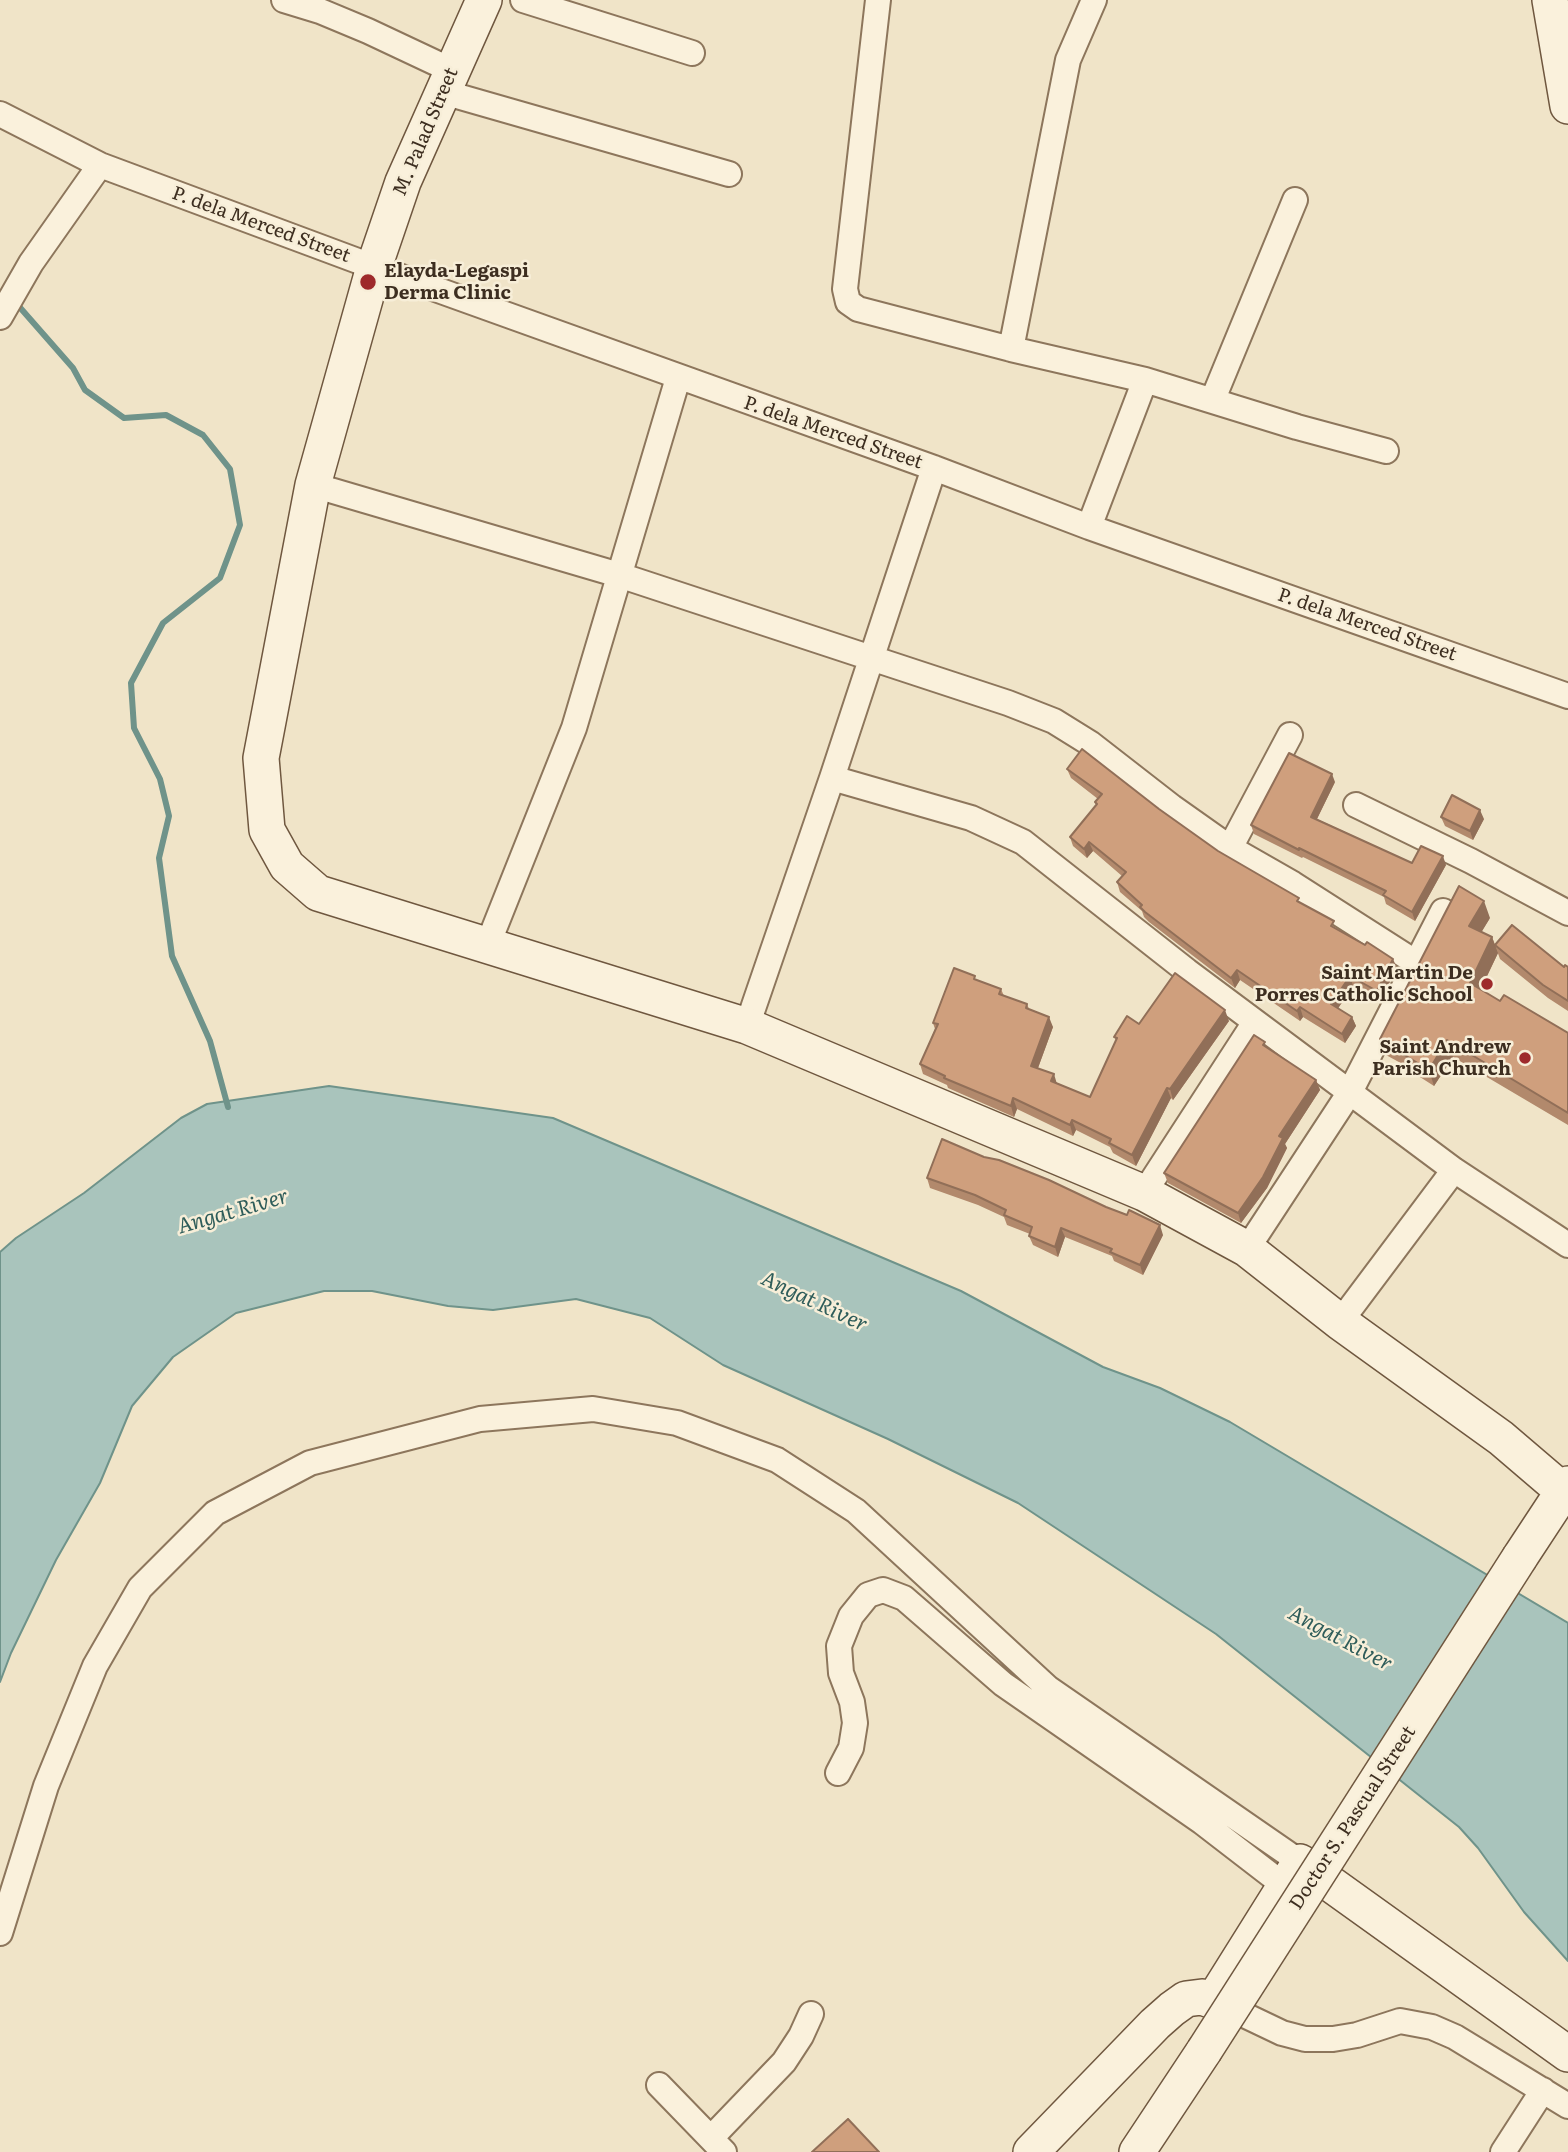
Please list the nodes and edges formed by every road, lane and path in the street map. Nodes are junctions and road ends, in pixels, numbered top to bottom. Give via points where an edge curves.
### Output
1 (284, 0) edge
2 (484, 0) edge
3 (523, 0) edge
4 (878, 0) edge
5 (1094, 0) edge
6 (1550, 0) edge
7 (692, 53) dead end
8 (448, 81) junction
9 (1568, 106) edge
10 (0, 114) edge
11 (100, 165) junction
12 (729, 174) dead end
13 (1295, 200) dead end
14 (374, 267) junction
15 (3, 312) edge
16 (1011, 349) junction
17 (678, 378) junction
18 (1145, 380) junction
19 (1213, 399) junction
20 (1386, 451) dead end
21 (934, 468) junction
22 (313, 485) junction
23 (1089, 527) junction
24 (619, 575) junction
25 (872, 659) junction
26 (1568, 696) edge
27 (1290, 735) dead end
28 (832, 778) junction
29 (1356, 805) dead end
30 (1230, 848) junction
31 (1443, 911) edge
32 (1568, 913) edge
33 (488, 944) junction
34 (1415, 962) junction
35 (1255, 1022) junction
36 (747, 1026) junction
37 (1350, 1092) junction
38 (1454, 1170) junction
39 (1144, 1193) junction
40 (1568, 1245) edge
41 (1247, 1250) junction
42 (1340, 1322) junction
43 (1566, 1490) edge
44 (838, 1773) dead end
45 (1293, 1874) junction
46 (0, 1933) edge
47 (1213, 2001) junction
48 (811, 2014) dead end
49 (1568, 2054) edge
50 (659, 2085) dead end
51 (1543, 2091) junction
52 (1568, 2106) edge
53 (717, 2145) edge
54 (1031, 2152) edge
55 (1137, 2152) edge
56 (1503, 2152) edge

1 - 8 street via 356,26
2 - 8 street, M. Palad Street
3 - 7 street
4 - 16 street via 845,289 848,302 858,309
5 - 16 street via 1068,60
6 - 9 street
8 - 12 street
8 - 14 street, M. Palad Street via 403,182
10 - 11 street, P. dela Merced Street
11 - 14 street, P. dela Merced Street
11 - 15 street via 31,263
13 - 19 street
14 - 17 street, P. dela Merced Street
14 - 22 street, M. Palad Street
16 - 18 street
17 - 21 street, P. dela Merced Street
17 - 24 street
18 - 19 street
18 - 23 street
19 - 20 street
21 - 23 street, P. dela Merced Street
21 - 25 street
22 - 24 street
22 - 33 street, M. Palad Street via 261,758 267,831 288,866 318,893
23 - 26 street, P. dela Merced Street
24 - 25 street
24 - 33 street via 574,728
25 - 28 street
25 - 30 street via 1054,721
27 - 30 street
28 - 35 street via 971,818 1023,842
28 - 36 street
29 - 32 street
30 - 34 street
31 - 34 street
33 - 36 street, M. Palad Street
34 - 37 street
35 - 37 street
35 - 39 street
36 - 39 street, M. Palad Street
37 - 38 street
37 - 41 street
38 - 40 street
38 - 42 street
39 - 41 street, M. Palad Street
41 - 42 street, M. Palad Street
42 - 43 street, M. Palad Street
43 - 55 street, Doctor S. Pascual Street, bridge
44 - 45 street via 851,1748 855,1723 841,1673 839,1646 851,1616 867,1595 883,1590 904,1598 1003,1684 1202,1822
45 - 46 street via 1048,1688 856,1511 777,1460 677,1423 593,1409 480,1419 310,1463 215,1513 140,1588 95,1666 46,1786
45 - 47 street
45 - 49 street
47 - 51 street via 1305,2039 1357,2035 1400,2021 1432,2027
47 - 54 street via 1186,1999 1172,2009
48 - 53 street via 783,2062
50 - 53 street
51 - 52 street
51 - 56 street

